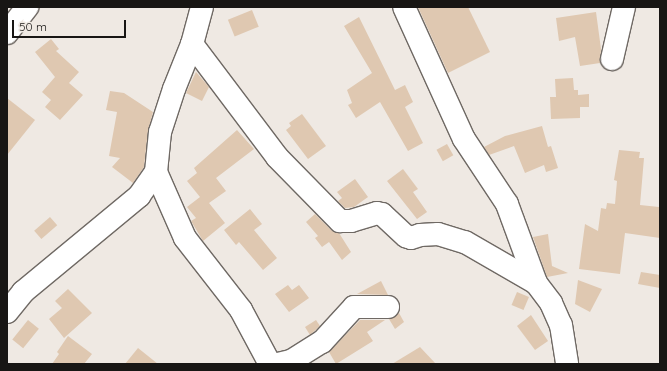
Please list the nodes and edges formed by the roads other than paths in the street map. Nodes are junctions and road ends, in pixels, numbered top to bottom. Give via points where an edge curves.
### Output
1 (26, 7) edge
2 (202, 7) edge
3 (404, 7) edge
4 (624, 7) edge
5 (7, 33) edge
6 (192, 44) junction
7 (612, 59) dead end
8 (156, 172) junction
9 (536, 283) junction
10 (388, 307) dead end
11 (7, 312) edge
12 (270, 364) edge
13 (278, 364) edge
14 (567, 364) edge

1 - 5 street
2 - 6 street
3 - 9 street via 464,139 507,204
4 - 7 street
6 - 8 street via 160,132
6 - 9 street via 277,157 340,221 382,214 406,236 411,238 438,234 466,242
8 - 11 street via 139,196 23,292
8 - 12 street via 186,238 241,310
9 - 14 street via 551,303 561,325
10 - 13 street via 354,307 322,342 291,361

